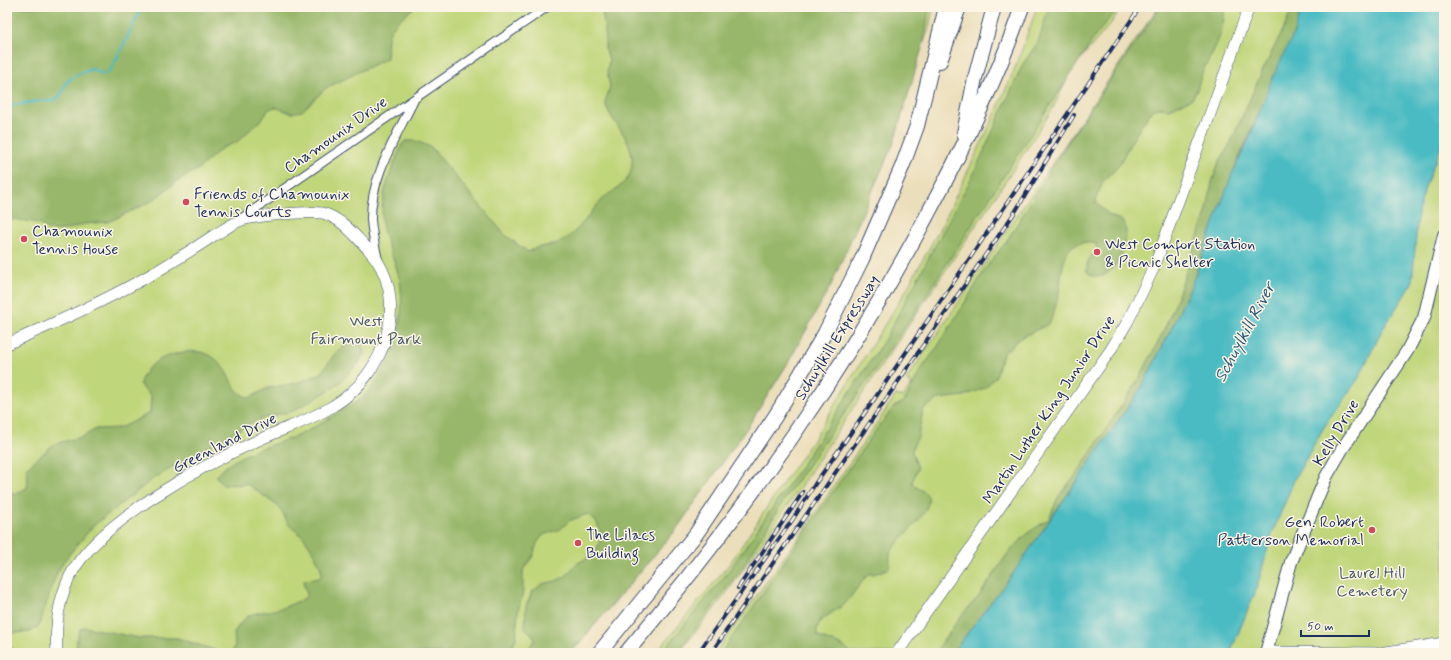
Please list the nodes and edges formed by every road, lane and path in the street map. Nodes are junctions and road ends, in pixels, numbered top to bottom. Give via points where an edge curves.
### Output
1 (547, 7) edge
2 (946, 7) edge
3 (959, 7) edge
4 (994, 7) edge
5 (1022, 7) edge
6 (1249, 7) edge
7 (415, 98) junction
8 (917, 126) junction
9 (959, 155) junction
10 (241, 219) junction
11 (1444, 235) edge
12 (378, 260) junction
13 (7, 344) edge
14 (1444, 642) edge
15 (7, 652) edge
16 (1266, 652) edge
17 (13, 653) edge
18 (57, 653) edge
19 (599, 653) edge
20 (626, 653) edge
21 (897, 653) edge

1 - 7 street, Chamounix Drive
2 - 8 highway, Schuylkill Expressway
3 - 8 highway
4 - 9 highway via 975,78
5 - 9 highway, Schuylkill Expressway via 999,70
6 - 21 street, Martin Luther King Junior Drive via 1155,265 1128,321 1110,351
7 - 10 street, Chamounix Drive
7 - 12 street, Greenland Drive via 385,162 373,199 372,226
8 - 19 highway, Schuylkill Expressway via 876,229 848,288 798,379 696,534
9 - 20 highway, Schuylkill Expressway via 887,289 814,406 746,503
10 - 12 street, Greenland Drive via 298,212 322,213 343,223
10 - 13 street, Chamounix Drive via 118,292
11 - 16 main road, Kelly Drive via 1424,318 1407,351 1331,467 1291,562
12 - 18 street, Greenland Drive via 387,280 391,302 390,314 382,349 362,380 335,406 206,466 154,498 105,534 85,554 66,585 59,610
14 - 16 street via 1380,653
15 - 17 street

